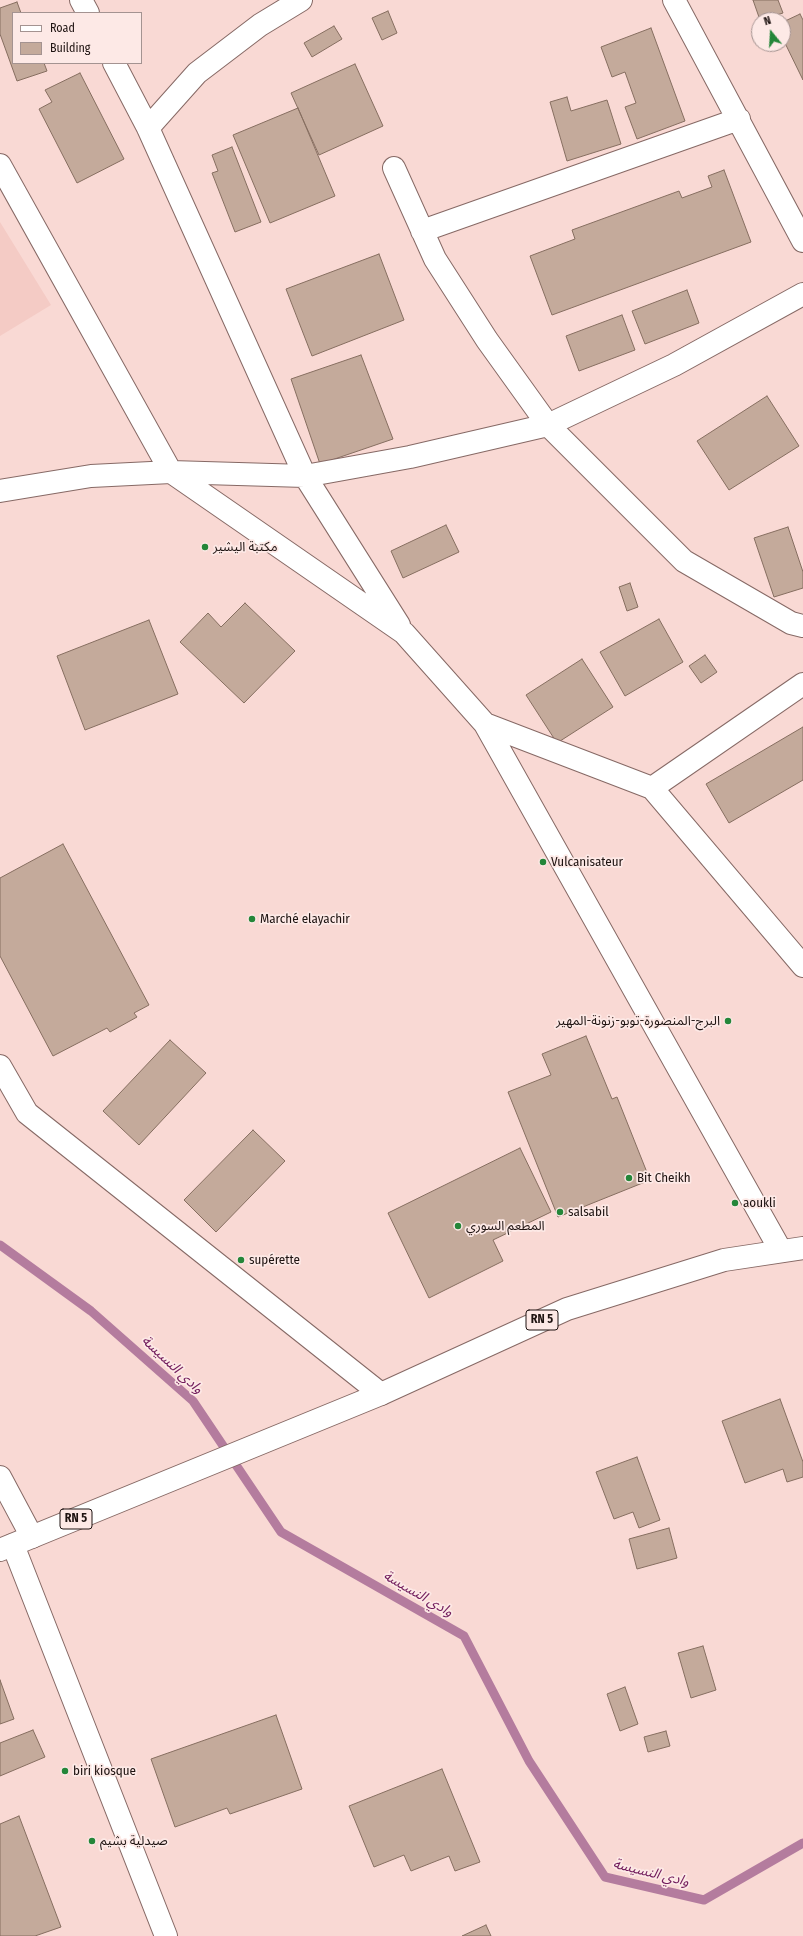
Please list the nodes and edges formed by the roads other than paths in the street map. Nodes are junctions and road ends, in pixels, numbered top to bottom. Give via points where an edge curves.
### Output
1 (81, 0) edge
2 (301, 0) edge
3 (674, 0) edge
4 (87, 12) edge
5 (115, 64) edge
6 (739, 119) junction
7 (148, 128) junction
8 (0, 165) edge
9 (394, 168) dead end
10 (422, 230) junction
11 (803, 241) edge
12 (803, 294) edge
13 (548, 425) junction
14 (171, 472) junction
15 (305, 476) junction
16 (0, 491) edge
17 (799, 621) edge
18 (404, 632) junction
19 (803, 684) edge
20 (485, 724) junction
21 (652, 788) junction
22 (803, 966) edge
23 (0, 1066) edge
24 (803, 1248) edge
25 (781, 1251) junction
26 (382, 1394) junction
27 (0, 1477) edge
28 (15, 1544) edge
29 (166, 1936) edge

1 - 4 street
2 - 7 street via 260,25 197,73
3 - 6 street
5 - 7 street
6 - 10 street
6 - 11 street
7 - 15 street
8 - 14 street
9 - 10 street
10 - 13 street via 435,259 487,340
12 - 13 street via 674,365
13 - 15 street
13 - 17 street via 684,561
14 - 15 street
14 - 16 street via 91,476
14 - 18 street
15 - 18 street
18 - 20 street
19 - 21 street
20 - 21 street
20 - 25 street
21 - 22 street
23 - 26 street via 27,1113
24 - 25 street, RN 5
25 - 26 street, RN 5 via 724,1260 567,1309
26 - 28 street, RN 5
27 - 28 street
28 - 29 street

